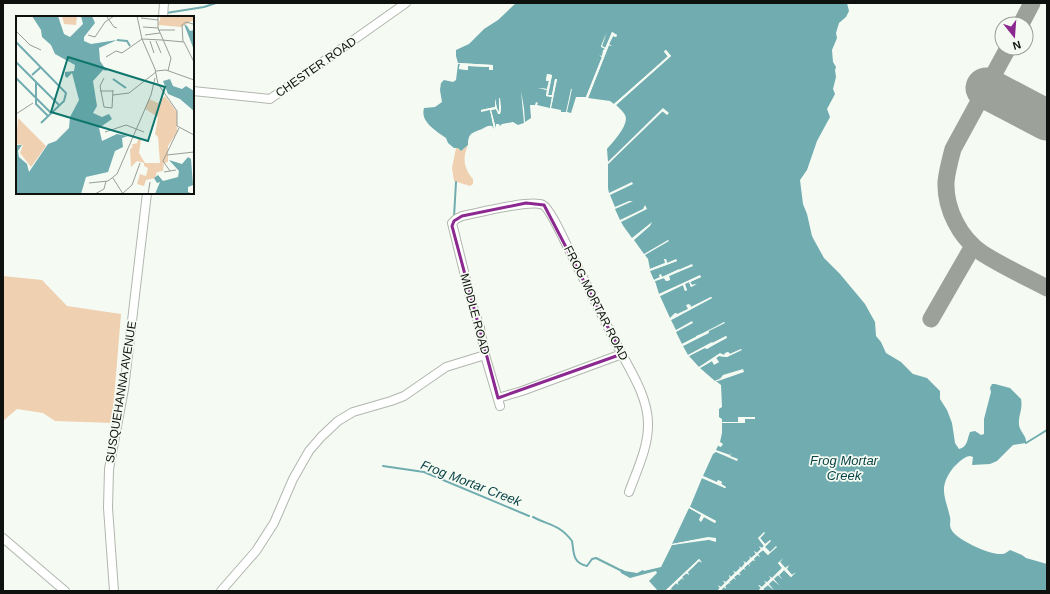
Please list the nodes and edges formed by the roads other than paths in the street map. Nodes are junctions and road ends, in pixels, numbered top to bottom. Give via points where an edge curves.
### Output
1 (164, 3) edge
2 (406, 3) edge
3 (163, 16) edge
4 (194, 91) edge
5 (147, 194) edge
6 (454, 221) joint
7 (622, 354) junction
8 (485, 355) junction
9 (498, 398) junction
10 (500, 406) dead end
11 (629, 492) dead end
12 (3, 538) edge
13 (65, 591) edge
14 (114, 591) edge
15 (221, 591) edge

1 - 3 street
2 - 4 street, CHESTER ROAD via 270,99
5 - 14 street, SUSQUEHANNA AVENUE via 124,389 109,469 108,508
6 - 7 street, FROG MORTAR ROAD via 462,216 526,203 544,205 550,212
6 - 8 street, MIDDLE ROAD via 452,226
7 - 9 street
7 - 11 street, FROG MORTAR ROAD via 642,395 648,422 645,445
8 - 9 street, MIDDLE ROAD
8 - 15 street via 445,368 391,402 353,412 338,420 309,451 293,479 274,523 256,551
9 - 10 street, MIDDLE ROAD
12 - 13 street

